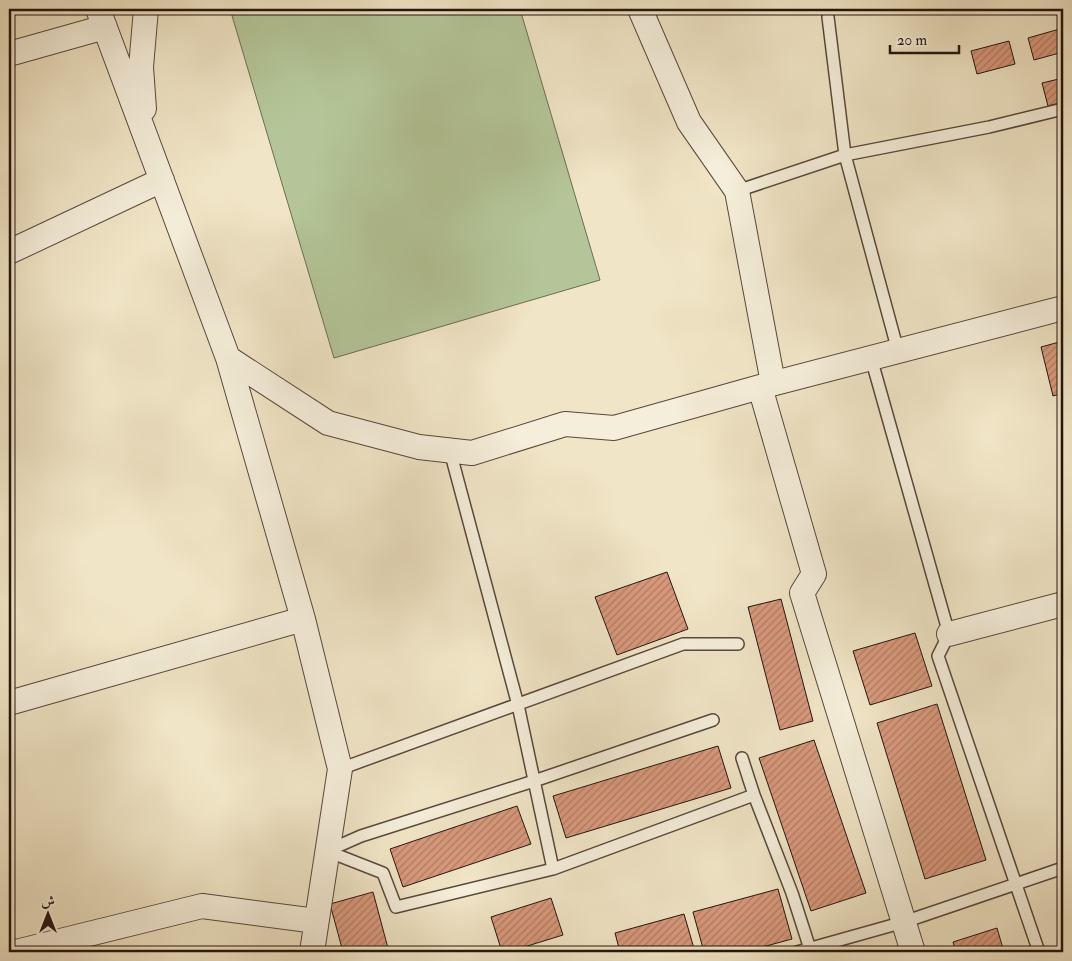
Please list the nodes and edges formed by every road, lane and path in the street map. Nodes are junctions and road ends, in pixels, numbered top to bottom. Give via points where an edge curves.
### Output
1 (146, 9) edge
2 (640, 9) edge
3 (828, 17) dead end
4 (101, 18) edge
5 (9, 54) edge
6 (1063, 109) edge
7 (145, 136) junction
8 (845, 155) junction
9 (162, 180) junction
10 (737, 191) junction
11 (9, 252) edge
12 (1063, 308) edge
13 (898, 351) junction
14 (228, 358) junction
15 (871, 358) junction
16 (766, 385) junction
17 (450, 451) junction
18 (1063, 604) edge
19 (303, 618) junction
20 (949, 634) junction
21 (738, 644) dead end
22 (9, 703) edge
23 (518, 705) junction
24 (713, 720) dead end
25 (742, 758) dead end
26 (340, 769) junction
27 (534, 781) junction
28 (754, 795) junction
29 (327, 851) junction
30 (1063, 868) edge
31 (553, 869) junction
32 (1015, 885) junction
33 (316, 921) junction
34 (904, 922) junction
35 (810, 950) edge
36 (16, 952) edge
37 (312, 952) edge
38 (797, 952) edge
39 (913, 952) edge
40 (1039, 952) edge

1 - 7 street via 141,67
2 - 10 street via 689,122
3 - 8 lane
4 - 5 street
4 - 7 street
6 - 8 lane
7 - 9 street
8 - 10 lane
8 - 13 lane
9 - 11 street
9 - 14 street
10 - 16 street
12 - 13 street
13 - 15 street
14 - 17 street via 328,423 419,447
14 - 19 street
15 - 16 street
15 - 20 lane
16 - 17 street via 614,428 564,424 472,454
16 - 34 street via 814,574 802,592
17 - 23 lane
18 - 20 street
19 - 22 street
19 - 26 street
20 - 32 lane via 938,656
21 - 23 lane via 683,644
23 - 26 lane
23 - 27 lane
24 - 27 lane
25 - 28 lane
26 - 29 street
27 - 29 lane via 361,836
27 - 31 lane
28 - 31 lane
28 - 35 lane
29 - 31 lane via 382,873 396,906
29 - 33 street
30 - 32 lane
32 - 34 lane
32 - 40 lane
33 - 36 street via 202,906
33 - 37 street
34 - 35 lane
34 - 39 street
35 - 38 lane

